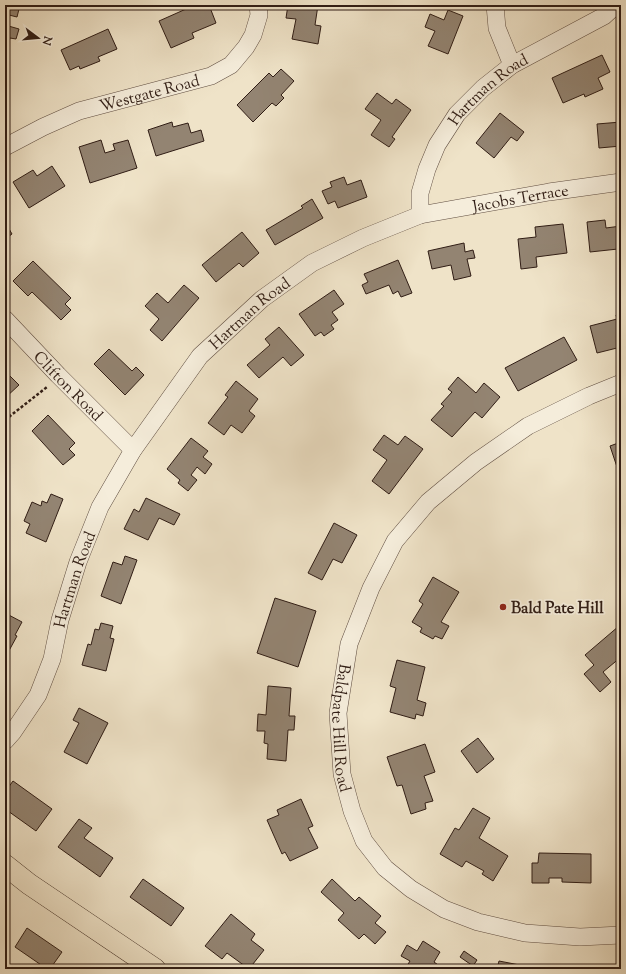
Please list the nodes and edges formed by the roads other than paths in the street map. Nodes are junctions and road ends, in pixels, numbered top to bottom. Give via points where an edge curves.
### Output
1 (258, 5) edge
2 (495, 5) edge
3 (616, 5) edge
4 (512, 65) junction
5 (5, 147) edge
6 (621, 182) edge
7 (420, 215) junction
8 (5, 319) edge
9 (621, 383) edge
10 (134, 450) junction
11 (5, 741) edge
12 (5, 865) edge
13 (621, 935) edge
14 (155, 969) edge

1 - 5 street, Westgate Road via 259,15 253,35 231,65 211,76 79,111
2 - 4 street via 498,28
3 - 4 street, Hartman Road via 604,16
4 - 7 street, Hartman Road via 483,88 457,114 437,145 420,193
6 - 7 street, Jacobs Terrace
7 - 10 street, Hartman Road via 363,238 312,263 262,299 200,356
8 - 10 street, Clifton Road
9 - 13 street, Baldpate Hill Road via 528,426 476,462 428,502 396,541 371,588 349,644 338,713 342,774 352,811 364,841 385,868 411,890 444,910 478,922 525,933 580,937
10 - 11 street, Hartman Road via 100,507 78,562 60,620 52,659 38,695
12 - 14 main road

